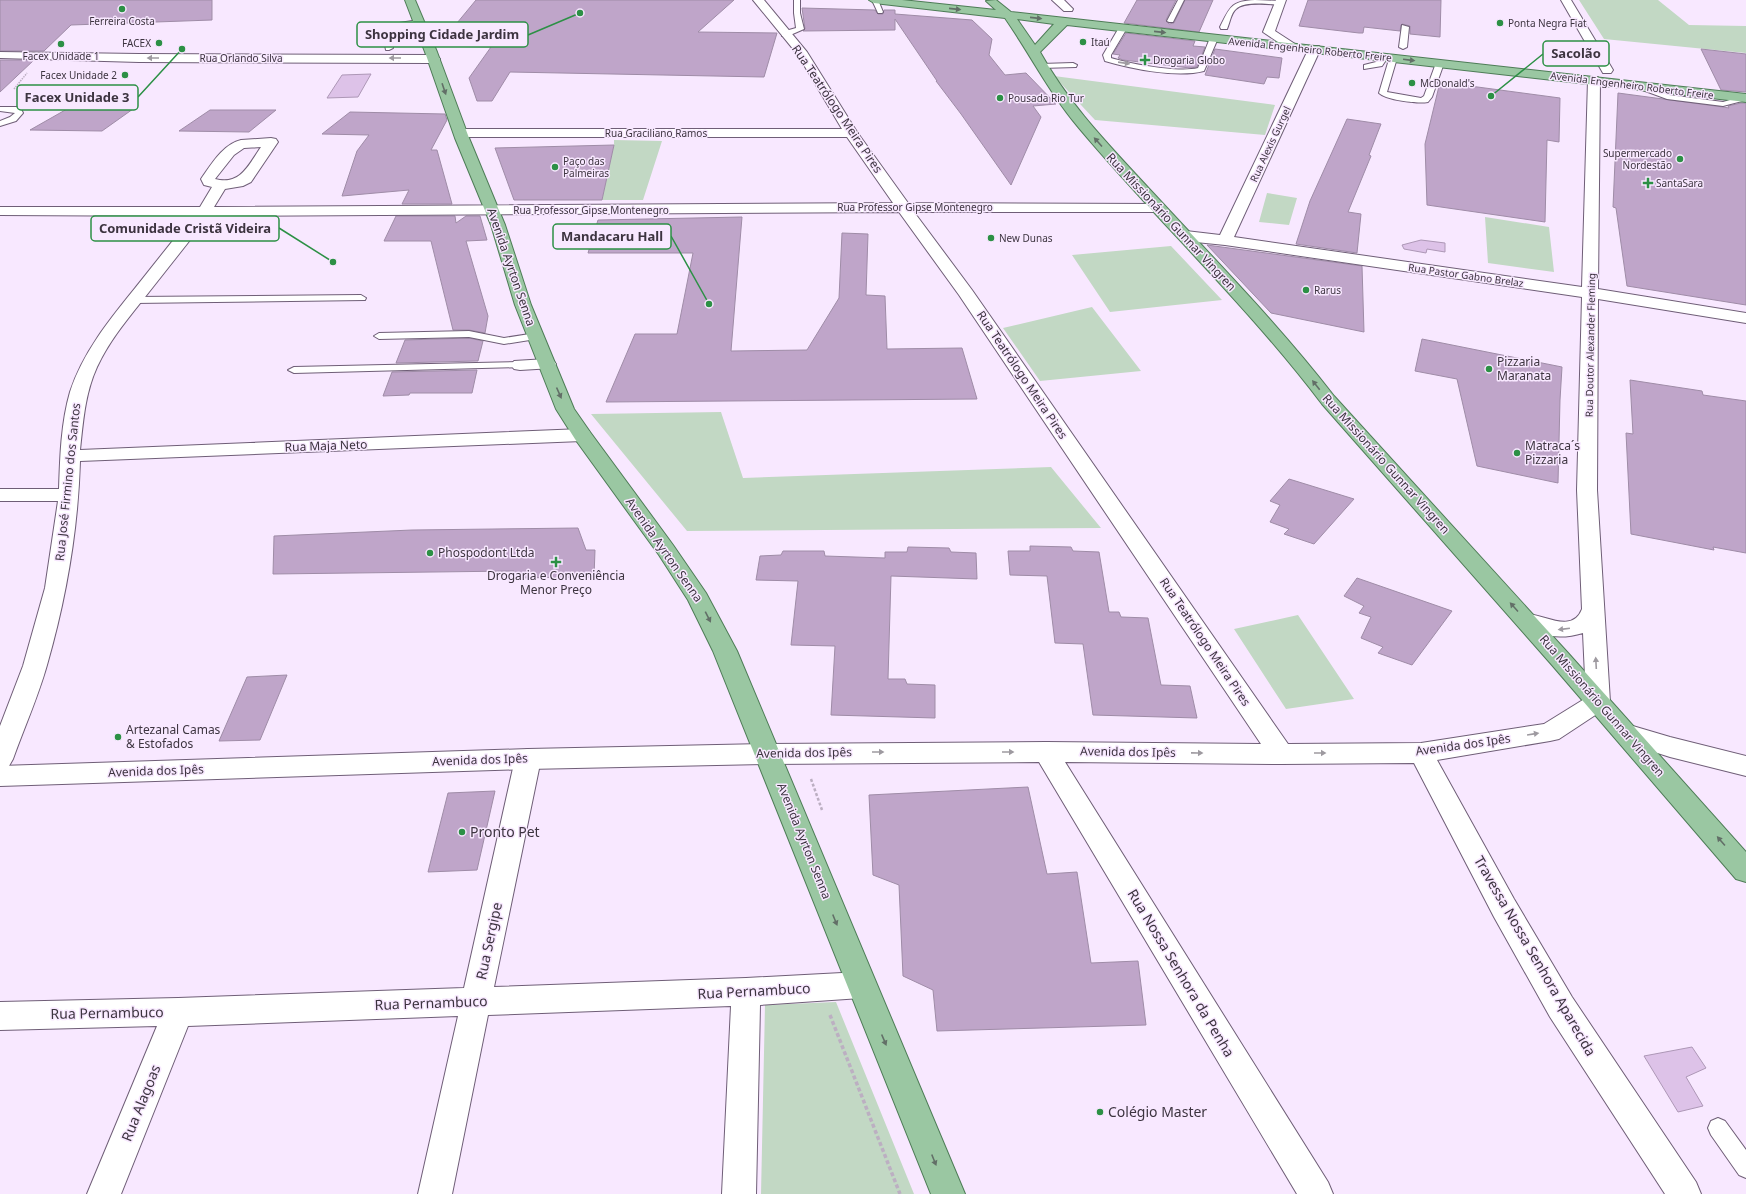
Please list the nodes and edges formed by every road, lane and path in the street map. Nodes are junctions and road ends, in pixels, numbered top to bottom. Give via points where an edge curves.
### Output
1 (410, 0) edge
2 (758, 0) edge
3 (797, 0) edge
4 (875, 0) edge
5 (1058, 0) edge
6 (1181, 0) edge
7 (1566, 0) edge
8 (986, 1) edge
9 (1281, 2) edge
10 (1010, 3) dead end
11 (1047, 7) dead end
12 (1072, 10) joint
13 (880, 12) dead end
14 (1008, 15) junction
15 (1065, 21) junction
16 (1167, 21) joint
17 (418, 22) junction
18 (1186, 23) dead end
19 (1220, 27) joint
20 (1405, 27) dead end
21 (1123, 28) junction
22 (1237, 28) dead end
23 (1256, 31) dead end
24 (1269, 32) junction
25 (785, 34) junction
26 (1298, 36) dead end
27 (1214, 38) junction
28 (1316, 41) junction
29 (1291, 46) junction
30 (389, 48) dead end
31 (1407, 48) joint
32 (1388, 53) junction
33 (0, 55) edge
34 (434, 59) junction
35 (1038, 59) junction
36 (1440, 63) junction
37 (1073, 65) dead end
38 (1367, 67) dead end
39 (1602, 73) junction
40 (1745, 98) edge
41 (0, 109) edge
42 (0, 124) edge
43 (461, 133) junction
44 (851, 133) junction
45 (220, 185) dead end
46 (902, 206) junction
47 (1158, 208) junction
48 (492, 210) junction
49 (0, 211) edge
50 (204, 212) junction
51 (1186, 236) junction
52 (1225, 240) junction
53 (1590, 293) junction
54 (360, 298) dead end
55 (134, 300) junction
56 (1746, 318) edge
57 (379, 336) dead end
58 (536, 336) junction
59 (546, 364) junction
60 (520, 365) joint
61 (294, 370) dead end
62 (582, 435) junction
63 (70, 456) junction
64 (0, 495) edge
65 (70, 495) junction
66 (1593, 609) junction
67 (1528, 622) junction
68 (1598, 702) junction
69 (1626, 733) junction
70 (1046, 752) junction
71 (1422, 753) junction
72 (769, 754) junction
73 (1281, 754) junction
74 (0, 759) edge
75 (528, 759) junction
76 (1746, 766) edge
77 (0, 776) edge
78 (1746, 871) edge
79 (861, 985) junction
80 (746, 992) junction
81 (476, 1002) junction
82 (178, 1012) junction
83 (829, 1012) dead end
84 (0, 1016) edge
85 (1718, 1128) dead end
86 (1746, 1168) edge
87 (104, 1194) edge
88 (435, 1194) edge
89 (739, 1194) edge
90 (900, 1194) edge
91 (948, 1194) edge
92 (1316, 1194) edge
93 (1684, 1194) edge

1 - 17 main road, Avenida Ayrton Senna
2 - 25 street, Rua Teatrólogo Meira Pires
3 - 25 lane via 800,29
4 - 13 lane
4 -> 14 main road, Avenida Engenheiro Roberto Freire
5 - 12 street
6 - 16 lane
7 - 39 street
8 - 10 main road
8 - 14 main road, Rua Missionário Gunnar Vingren
9 - 19 lane via 1256,1 1238,4
9 - 24 street
11 - 12 main road
14 -> 15 main road, Avenida Engenheiro Roberto Freire
14 - 35 main road, Rua Missionário Gunnar Vingren
15 - 21 main road, Avenida Engenheiro Roberto Freire
15 - 35 main road via 1058,26
16 - 18 main road
17 - 30 lane via 389,27 386,30
17 - 34 main road, Avenida Ayrton Senna
19 - 22 main road, Avenida Engenheiro Roberto Freire
20 - 31 lane
21 -> 27 main road, Avenida Engenheiro Roberto Freire
21 -> 27 lane via 1106,57 1108,59 1179,71 1201,69
23 - 24 main road, Avenida Engenheiro Roberto Freire
24 - 26 main road, Avenida Engenheiro Roberto Freire
24 - 29 street
25 - 44 street, Rua Teatrólogo Meira Pires via 802,54
27 - 29 main road, Avenida Engenheiro Roberto Freire
28 - 29 main road, Avenida Engenheiro Roberto Freire
28 - 32 main road, Avenida Engenheiro Roberto Freire
28 - 52 street, Rua Alexis Gurgel
31 - 32 main road, Avenida Engenheiro Roberto Freire
32 -> 36 main road, Avenida Engenheiro Roberto Freire
32 - 36 lane via 1383,93 1390,96 1421,100 1428,97
32 - 38 lane via 1379,64
34 -> 33 street, Rua Orlando Silva
34 -> 43 main road, Avenida Ayrton Senna
35 - 37 lane
47 -> 35 main road, Rua Missionário Gunnar Vingren via 1083,125
36 - 39 main road, Avenida Engenheiro Roberto Freire
39 - 40 main road, Avenida Engenheiro Roberto Freire via 1640,86
39 - 53 street, Rua Doutor Alexander Fleming
41 - 42 lane via 17,109 19,113 13,119
43 - 44 street, Rua Graciliano Ramos
43 - 48 main road, Avenida Ayrton Senna
44 - 46 street, Rua Teatrólogo Meira Pires
45 - 50 street, Rua José Firmino dos Santos
46 - 47 street, Rua Professor Gipse Montenegro
46 - 48 street, Rua Professor Gipse Montenegro via 590,213
46 - 73 street, Rua Teatrólogo Meira Pires via 966,293
47 - 51 main road, Rua Missionário Gunnar Vingren
48 - 50 street, Rua Professor Gipse Montenegro
48 - 58 main road, Avenida Ayrton Senna
49 - 50 street, Rua Professor Gipse Montenegro
50 - 55 street, Rua José Firmino dos Santos
51 - 52 street, Rua Pastor Gabno Brelaz
67 -> 51 main road, Rua Missionário Gunnar Vingren via 1328,400 1290,352
52 - 53 street, Rua Pastor Gabno Brelaz
53 - 56 street, Rua Pastor Gabno Brelaz
53 - 66 street, Rua Doutor Alexander Fleming via 1587,490
54 - 55 lane
55 - 63 street, Rua José Firmino dos Santos via 101,344 88,368 77,401
57 - 58 lane via 469,334 504,341
58 - 59 main road, Avenida Ayrton Senna
59 - 60 street
59 -> 62 main road, Avenida Ayrton Senna via 565,409
60 - 61 lane
62 - 63 street, Rua Maja Neto
62 -> 72 main road, Avenida Ayrton Senna via 698,598 725,651
63 - 65 street, Rua José Firmino dos Santos
64 - 65 street
65 - 74 street, Rua José Firmino dos Santos via 56,588 35,666
66 -> 67 street via 1585,623 1567,629 1545,628
68 -> 66 street, Rua Doutor Alexander Fleming
67 - 68 main road, Rua Missionário Gunnar Vingren
68 - 69 main road, Rua Missionário Gunnar Vingren
71 -> 68 street, Avenida dos Ipês via 1550,732
69 - 76 street
78 -> 69 main road, Rua Missionário Gunnar Vingren
72 -> 70 street, Avenida dos Ipês
70 -> 73 street, Avenida dos Ipês
70 - 92 street, Rua Nossa Senhora da Penha
73 -> 71 street, Avenida dos Ipês
71 - 93 street, Travessa Nossa Senhora Aparecida via 1504,908 1561,1007
72 - 75 street, Avenida dos Ipês
72 -> 79 main road, Avenida Ayrton Senna
75 - 77 street, Avenida dos Ipês
75 - 81 street, Rua Sergipe
79 - 80 street, Rua Pernambuco
79 -> 91 main road, Avenida Ayrton Senna
80 - 81 street, Rua Pernambuco
80 - 89 street
81 - 82 street, Rua Pernambuco
81 - 88 street, Rua Sergipe
82 - 84 street, Rua Pernambuco
82 - 87 street, Rua Alagoas
83 - 90 path
85 - 86 lane

